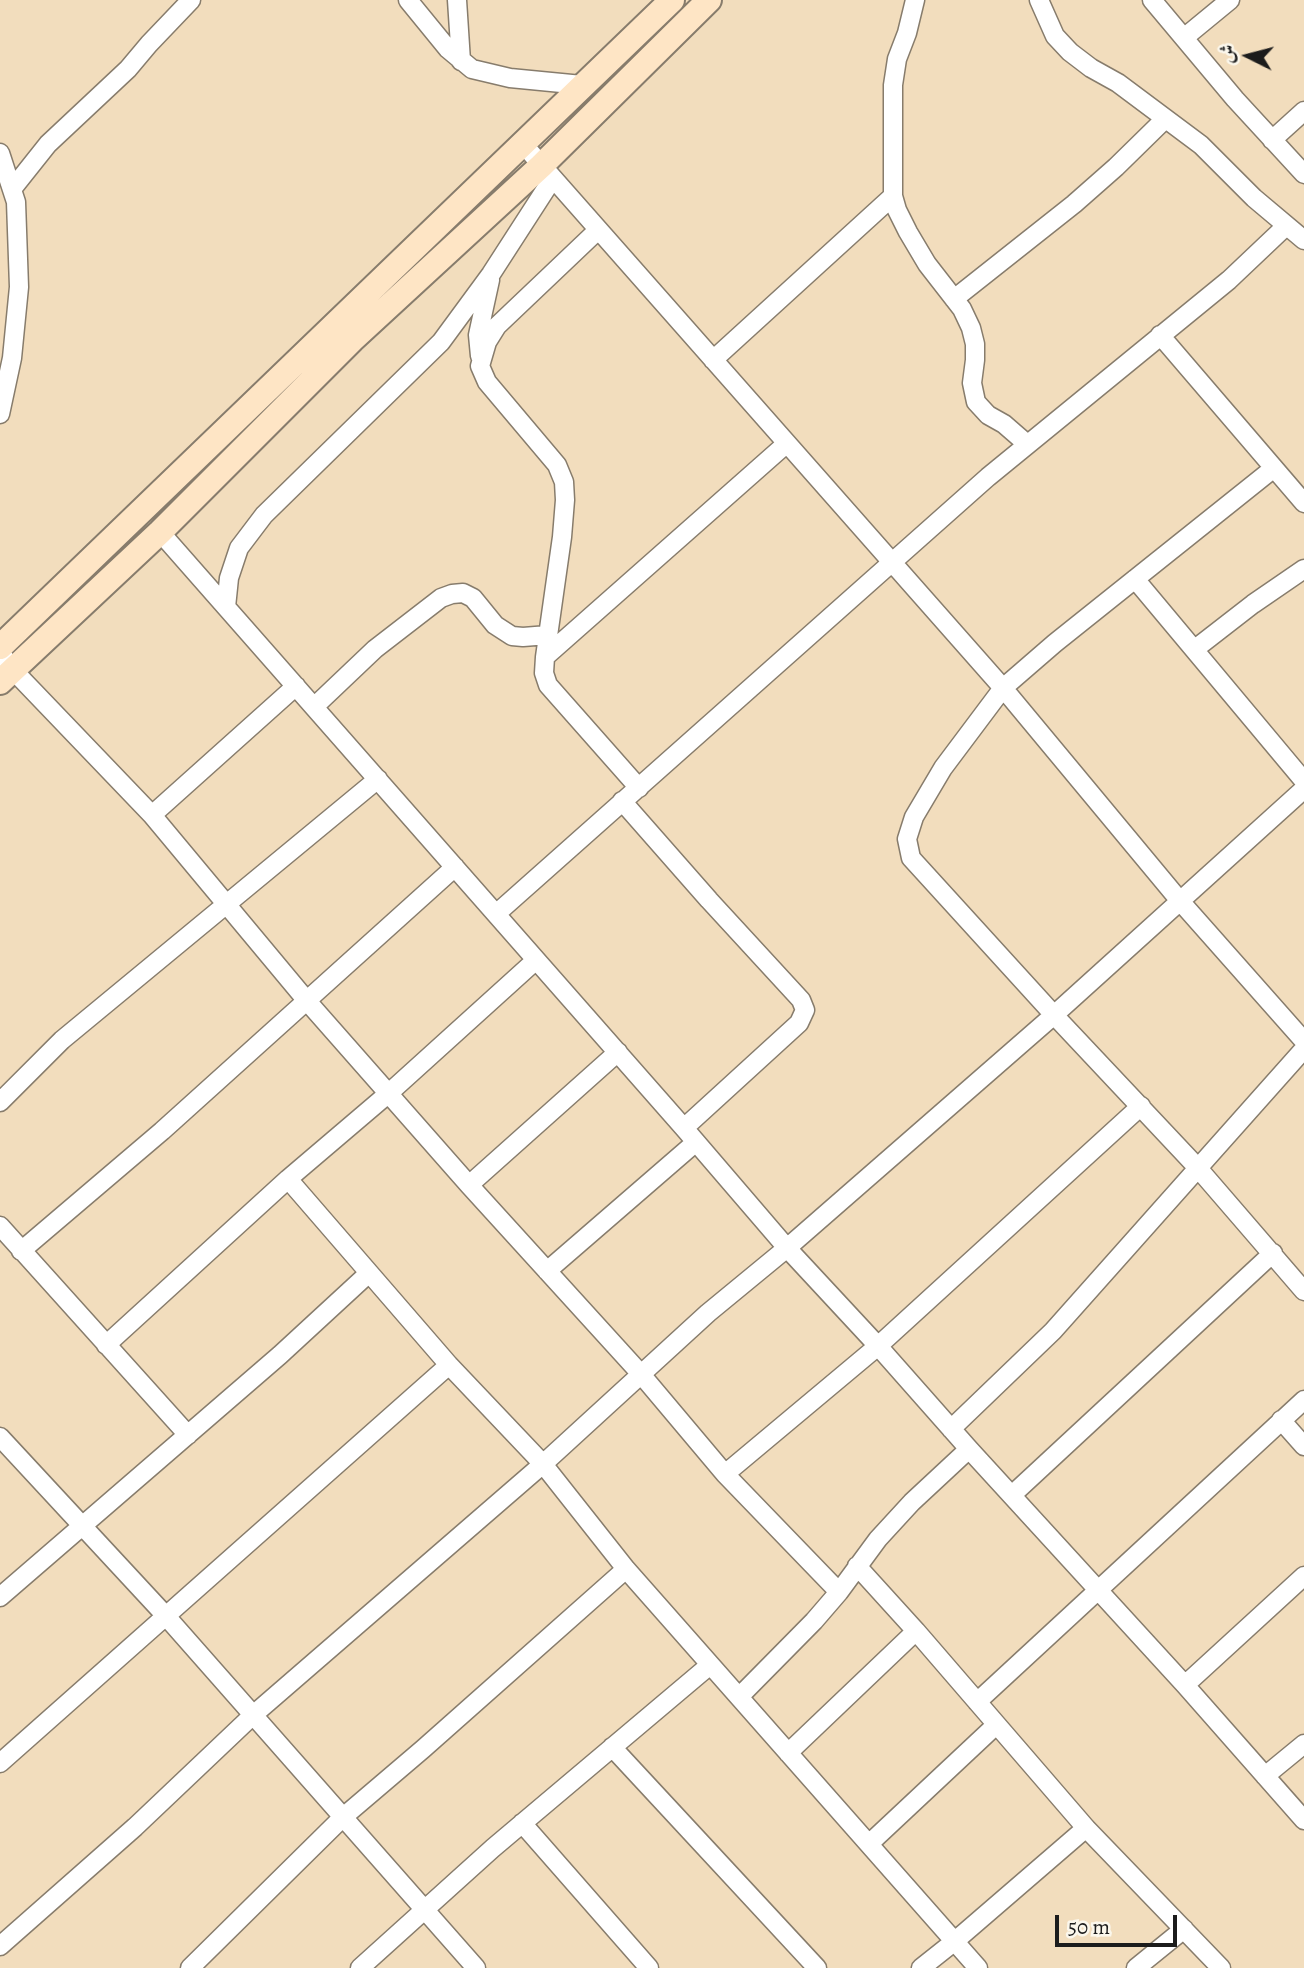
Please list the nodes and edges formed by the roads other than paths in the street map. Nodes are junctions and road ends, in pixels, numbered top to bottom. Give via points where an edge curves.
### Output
1 (191, 0) edge
2 (408, 0) edge
3 (457, 0) edge
4 (671, 0) edge
5 (709, 0) edge
6 (915, 0) edge
7 (1039, 0) edge
8 (1152, 0) edge
9 (1230, 0) edge
10 (1185, 37) junction
11 (461, 61) junction
12 (582, 85) junction
13 (1304, 111) edge
14 (1166, 119) junction
15 (1272, 140) junction
16 (523, 144) junction
17 (0, 153) edge
18 (547, 172) junction
19 (1304, 174) edge
20 (13, 188) junction
21 (893, 196) junction
22 (1286, 226) junction
23 (598, 230) junction
24 (1304, 240) edge
25 (491, 274) junction
26 (954, 299) junction
27 (1160, 335) junction
28 (713, 360) junction
29 (480, 366) junction
30 (0, 414) edge
31 (786, 444) junction
32 (1027, 444) junction
33 (1274, 467) junction
34 (1304, 503) edge
35 (160, 532) junction
36 (892, 564) junction
37 (1304, 569) edge
38 (1135, 579) junction
39 (226, 607) junction
40 (548, 635) junction
41 (1195, 649) junction
42 (545, 657) junction
43 (3, 663) edge
44 (296, 686) junction
45 (1003, 688) junction
46 (315, 706) junction
47 (378, 779) junction
48 (1304, 781) edge
49 (639, 788) junction
50 (1304, 789) edge
51 (622, 801) junction
52 (152, 815) junction
53 (455, 867) junction
54 (1180, 901) junction
55 (227, 904) junction
56 (496, 914) junction
57 (536, 960) junction
58 (307, 1001) junction
59 (1054, 1015) junction
60 (1304, 1041) edge
61 (1304, 1049) edge
62 (618, 1052) junction
63 (389, 1093) junction
64 (0, 1102) edge
65 (1142, 1106) junction
66 (684, 1128) junction
67 (696, 1142) junction
68 (1197, 1167) junction
69 (288, 1179) junction
70 (469, 1185) junction
71 (0, 1226) edge
72 (787, 1248) junction
73 (21, 1251) junction
74 (1273, 1253) junction
75 (547, 1271) junction
76 (369, 1273) junction
77 (1304, 1291) edge
78 (106, 1345) junction
79 (878, 1346) junction
80 (449, 1364) junction
81 (640, 1373) junction
82 (1304, 1400) edge
83 (1281, 1420) junction
84 (951, 1429) junction
85 (188, 1435) junction
86 (0, 1437) edge
87 (1304, 1446) edge
88 (969, 1449) junction
89 (543, 1464) junction
90 (725, 1474) junction
91 (1012, 1495) junction
92 (84, 1526) junction
93 (857, 1566) junction
94 (626, 1569) junction
95 (1304, 1576) edge
96 (1099, 1589) junction
97 (839, 1592) junction
98 (0, 1597) edge
99 (165, 1615) junction
100 (916, 1630) junction
101 (710, 1665) junction
102 (1185, 1685) junction
103 (739, 1697) junction
104 (976, 1702) junction
105 (253, 1716) junction
106 (996, 1724) junction
107 (1304, 1744) edge
108 (612, 1747) junction
109 (788, 1752) junction
110 (0, 1763) edge
111 (1265, 1776) junction
112 (342, 1818) junction
113 (1304, 1820) edge
114 (522, 1823) junction
115 (1086, 1828) junction
116 (870, 1843) junction
117 (423, 1910) junction
118 (1184, 1929) junction
119 (955, 1941) junction
120 (0, 1946) edge
121 (190, 1968) edge
122 (360, 1968) edge
123 (476, 1968) edge
124 (649, 1968) edge
125 (817, 1968) edge
126 (921, 1968) edge
127 (978, 1968) edge
128 (1136, 1968) edge
129 (1221, 1968) edge

1 - 20 street via 128,69 48,144
2 - 11 street
3 - 11 street
4 - 12 main road
5 - 18 main road
6 - 21 street via 893,85
7 - 14 street via 1055,36 1070,52
8 - 10 street
9 - 10 street
10 - 15 street
11 - 12 street via 472,69 510,78
12 - 16 main road
13 - 15 street
14 - 22 street via 1201,145
14 - 26 street via 1074,204
15 - 19 street
16 - 18 street
16 - 43 main road
17 - 20 street
18 - 23 street
18 - 25 street
18 - 35 main road via 352,340
20 - 30 street via 19,219 19,287 12,358
21 - 26 street via 908,232
21 - 28 street
22 - 24 street
22 - 27 street via 1228,281
23 - 28 street
23 - 29 street via 497,326
25 - 29 street via 478,335
25 - 39 street via 441,342 264,515 239,548
26 - 32 street via 975,344 972,383 976,402
27 - 32 street
27 - 33 street
28 - 31 street
29 - 40 street via 487,382 557,465 564,482 562,537
31 - 36 street
31 - 42 street
32 - 36 street
33 - 34 street
33 - 38 street
35 - 39 street
35 - 43 main road
36 - 45 street
36 - 49 street
37 - 41 street
38 - 41 street
38 - 45 street
39 - 44 street
40 - 42 street
40 - 46 street via 512,636 495,625 473,598 452,594 440,598 376,649
41 - 48 street
42 - 49 street via 548,685
43 - 52 street
44 - 46 street
44 - 52 street
45 - 54 street
45 - 59 street via 943,768 914,817 907,839 911,858
46 - 47 street
47 - 53 street
47 - 55 street
49 - 51 street
50 - 54 street
51 - 56 street
51 - 66 street via 801,1000 805,1010 799,1023
52 - 55 street
53 - 56 street
53 - 58 street
54 - 59 street
54 - 60 street
55 - 58 street
55 - 64 street via 62,1040
56 - 57 street
57 - 62 street
57 - 63 street
58 - 63 street
58 - 73 street
59 - 65 street
59 - 72 street
61 - 68 street
62 - 66 street
62 - 70 street
63 - 69 street
63 - 70 street
65 - 68 street
65 - 79 street
66 - 67 street
67 - 72 street
67 - 75 street
68 - 74 street
68 - 84 street via 1053,1331
69 - 76 street
69 - 78 street
70 - 75 street
71 - 73 street
72 - 79 street
72 - 81 street
73 - 78 street
74 - 77 street
74 - 91 street
75 - 81 street
76 - 80 street
76 - 85 street
78 - 85 street
79 - 84 street
79 - 90 street
80 - 89 street
80 - 99 street
81 - 89 street
81 - 90 street
82 - 83 street
83 - 87 street
83 - 96 street
84 - 88 street
85 - 92 street
86 - 92 street
88 - 91 street
88 - 93 street via 912,1502
89 - 94 street
89 - 105 street
90 - 97 street
91 - 96 street
92 - 98 street
92 - 99 street
93 - 97 street
93 - 100 street
94 - 101 street
94 - 112 street
95 - 102 street
96 - 102 street
96 - 104 street
97 - 103 street
99 - 105 street
99 - 110 street
100 - 104 street
100 - 109 street
101 - 103 street
101 - 108 street
102 - 111 street
103 - 109 street
104 - 106 street
105 - 112 street
105 - 120 street
106 - 115 street
106 - 116 street
107 - 111 street
108 - 114 street
108 - 125 street
109 - 116 street
111 - 113 street
112 - 117 street
112 - 121 street
114 - 117 street
114 - 124 street
115 - 118 street
115 - 119 street
116 - 119 street
117 - 122 street
117 - 123 street
118 - 128 street
118 - 129 street
119 - 126 street
119 - 127 street

